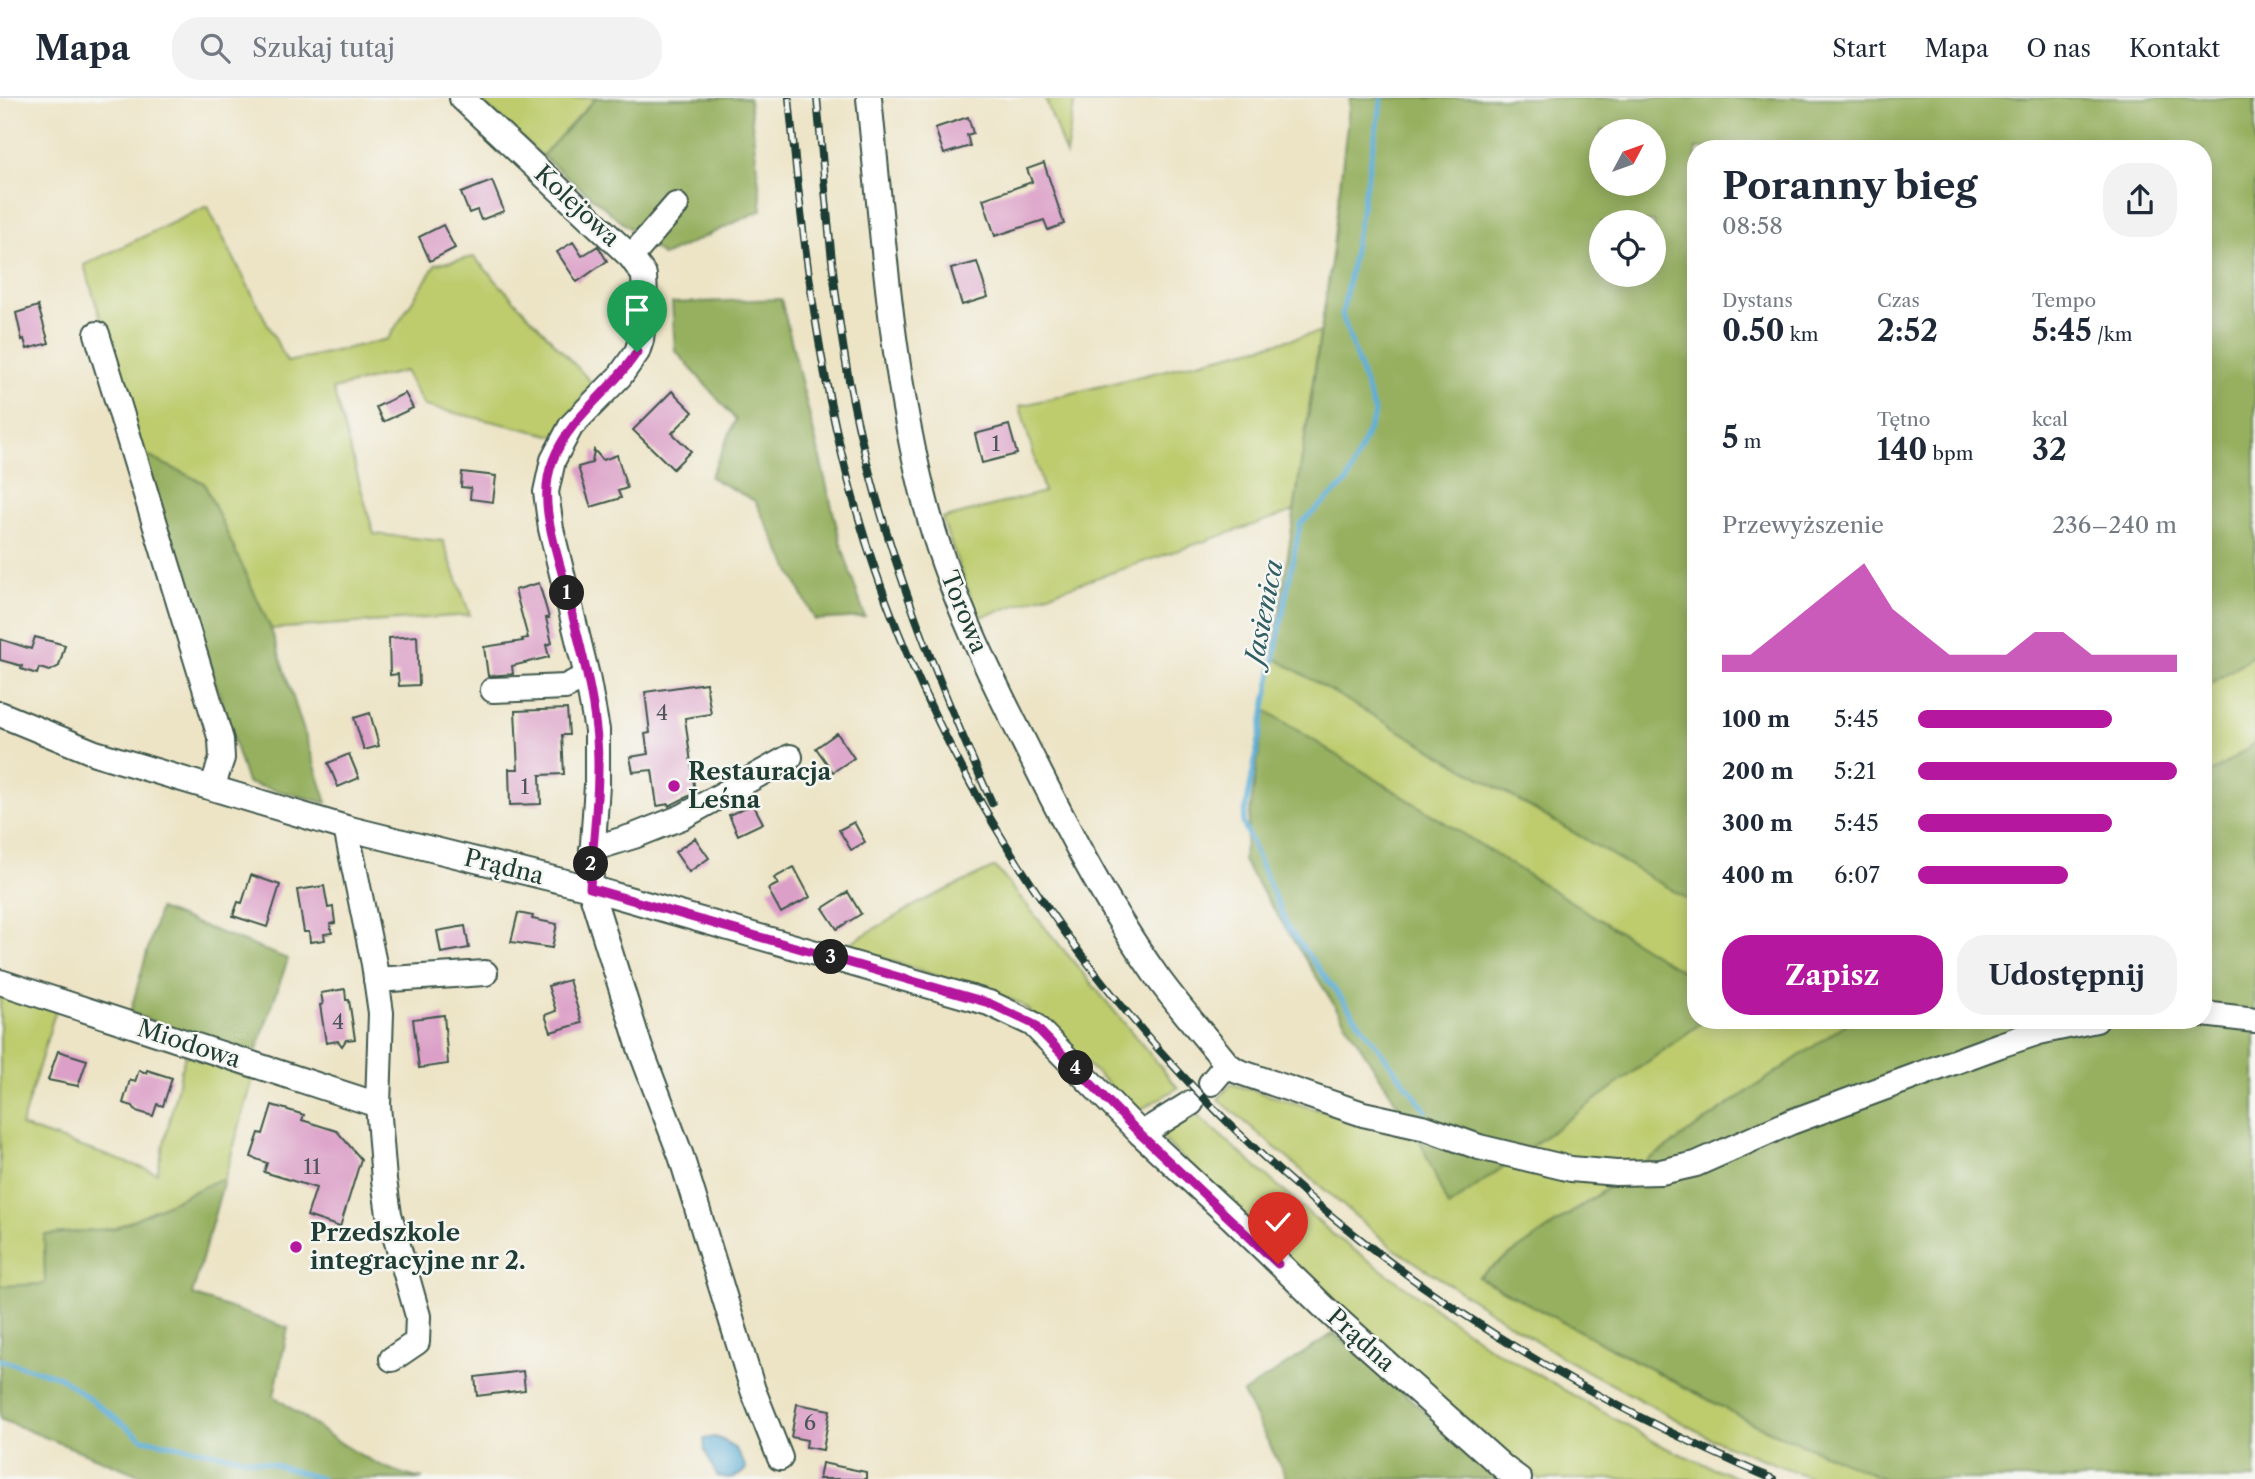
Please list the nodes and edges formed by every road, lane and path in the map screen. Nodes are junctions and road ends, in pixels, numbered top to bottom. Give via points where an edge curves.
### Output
1 (462, 98) edge
2 (869, 98) edge
3 (676, 205) dead end
4 (631, 257) junction
5 (97, 334) dead end
6 (587, 676) junction
7 (493, 690) dead end
8 (0, 714) edge
9 (790, 757) dead end
10 (212, 788) junction
11 (346, 828) junction
12 (592, 849) junction
13 (590, 888) junction
14 (485, 973) dead end
15 (376, 980) junction
16 (0, 982) edge
17 (2212, 1015) edge
18 (2255, 1020) edge
19 (2053, 1029) edge
20 (1191, 1102) dead end
21 (378, 1105) junction
22 (1141, 1135) junction
23 (392, 1359) dead end
24 (780, 1458) dead end
25 (1512, 1473) edge

1 - 4 street, Kolejowa
2 - 19 street, Torowa via 900,387 926,508 944,564 996,686 1084,859 1219,1073 1237,1071 1363,1114 1571,1169 1661,1172 1696,1164 1791,1122
3 - 4 street
4 - 6 street, Kolejowa via 644,280 644,323 637,352 571,426 553,460 546,492
5 - 10 street via 221,740 222,758
6 - 7 street via 565,687
6 - 12 street, Kolejowa via 597,730
8 - 10 street, Prądna via 95,753
9 - 12 street via 682,817
10 - 11 street, Prądna
11 - 13 street, Prądna
11 - 15 street
12 - 13 street, Kolejowa
13 - 22 street, Prądna via 989,1003 1033,1024
13 - 24 street via 640,1048 681,1156 753,1390
14 - 15 street
15 - 21 street via 381,1013
16 - 21 street, Miodowa
17 - 18 street
20 - 22 street
21 - 23 street via 389,1214 418,1316 417,1342
22 - 25 street, Prądna via 1328,1311

